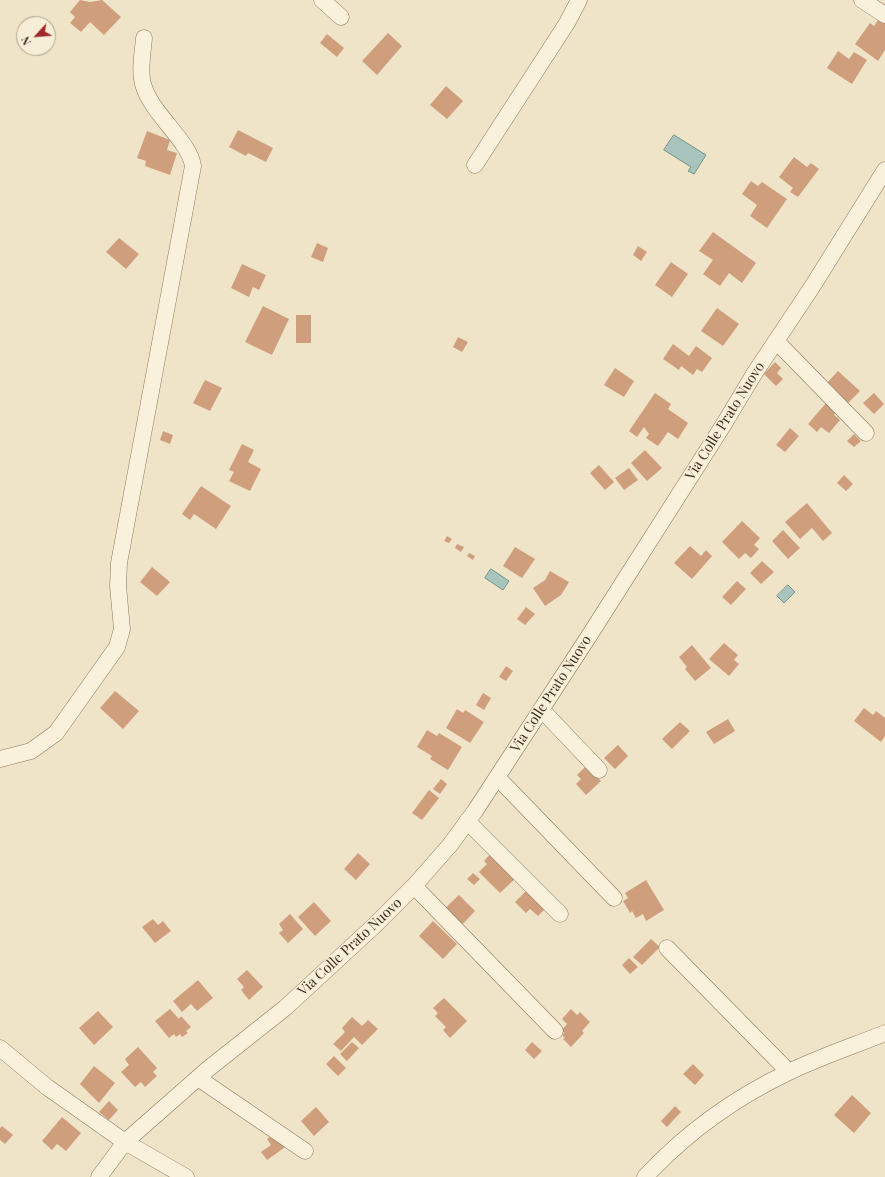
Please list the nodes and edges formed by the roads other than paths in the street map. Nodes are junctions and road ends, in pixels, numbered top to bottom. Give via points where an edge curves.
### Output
1 (322, 0) edge
2 (579, 0) edge
3 (862, 0) edge
4 (885, 15) edge
5 (341, 17) dead end
6 (144, 38) dead end
7 (475, 165) dead end
8 (885, 170) edge
9 (776, 341) junction
10 (866, 433) dead end
11 (541, 709) junction
12 (0, 759) edge
13 (599, 770) dead end
14 (497, 777) junction
15 (467, 821) junction
16 (414, 886) junction
17 (614, 898) dead end
18 (560, 914) dead end
19 (667, 948) dead end
20 (555, 1031) dead end
21 (885, 1033) edge
22 (0, 1048) edge
23 (789, 1072) junction
24 (198, 1078) junction
25 (125, 1142) junction
26 (306, 1151) dead end
27 (99, 1177) edge
28 (186, 1177) edge
29 (645, 1177) edge

1 - 5 street
2 - 7 street
3 - 4 street
6 - 12 street via 144,88 155,109 180,141 193,166 119,563 121,638 102,670 56,733 32,751
8 - 9 street, Via Colle Prato Nuovo
9 - 10 street
9 - 11 street, Via Colle Prato Nuovo
11 - 13 street
11 - 14 street, Via Colle Prato Nuovo
14 - 15 street, Via Colle Prato Nuovo
14 - 17 street
15 - 16 street, Via Colle Prato Nuovo
15 - 18 street
16 - 20 street
16 - 24 street, Via Colle Prato Nuovo via 285,1008
19 - 23 street
21 - 23 street
22 - 25 street via 47,1087
23 - 29 street via 729,1105 701,1124
24 - 25 street, Via Colle Prato Nuovo
24 - 26 street
25 - 27 street, Via Colle Prato Nuovo
25 - 28 street

